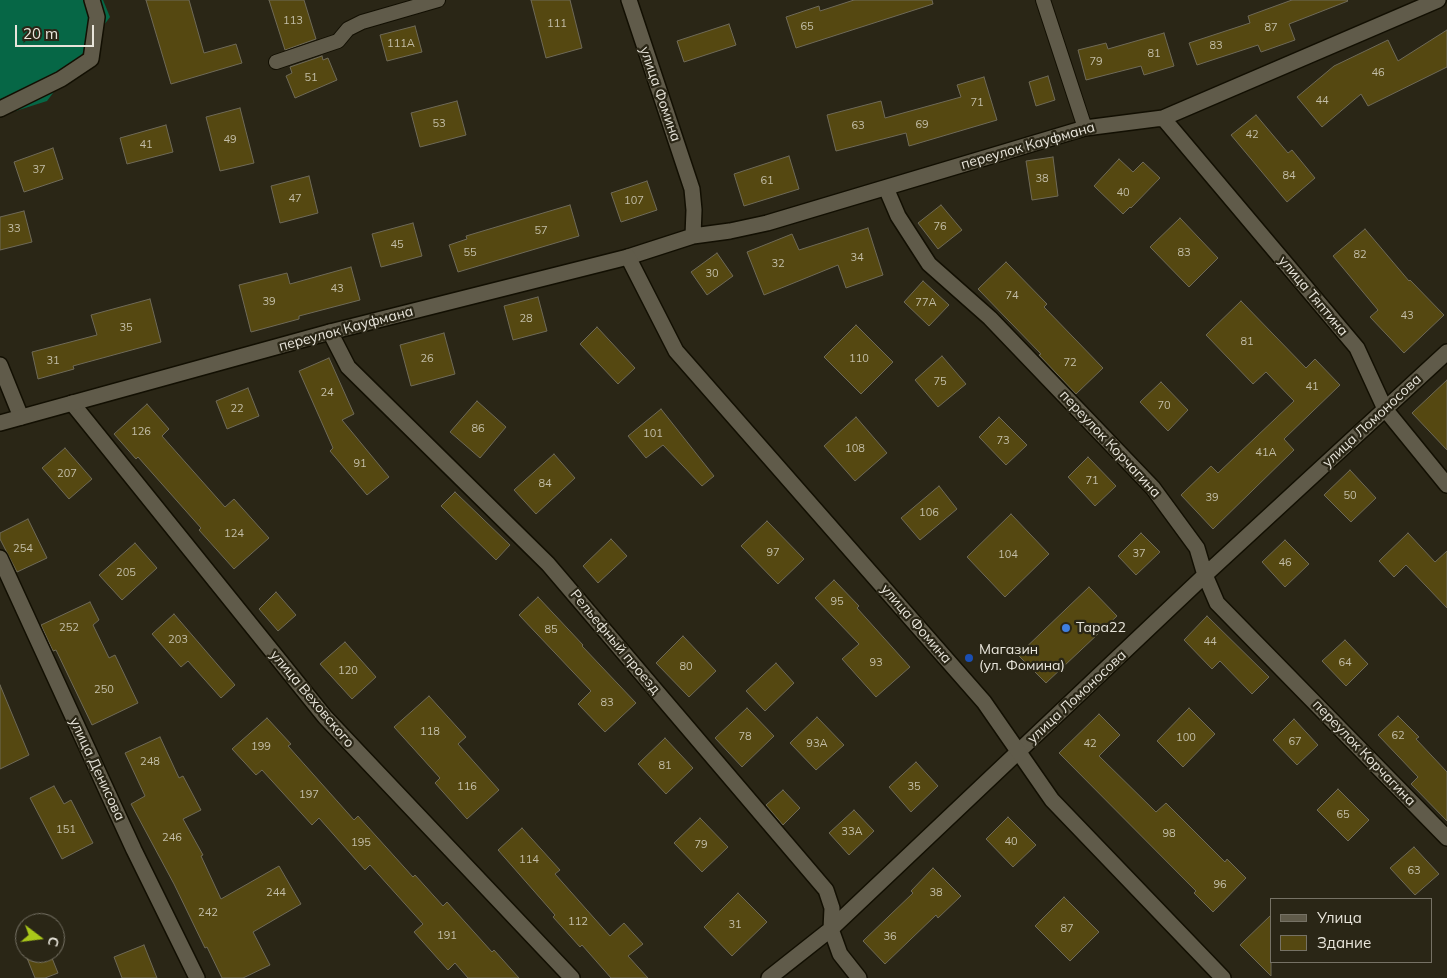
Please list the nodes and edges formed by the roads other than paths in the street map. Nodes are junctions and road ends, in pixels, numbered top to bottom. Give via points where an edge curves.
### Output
1 (92, 0) edge
2 (438, 0) edge
3 (628, 0) edge
4 (1043, 0) edge
5 (1438, 0) edge
6 (276, 62) dead end
7 (0, 109) edge
8 (1163, 118) junction
9 (1085, 128) junction
10 (886, 188) junction
11 (693, 236) junction
12 (628, 257) junction
13 (330, 332) junction
14 (1447, 352) edge
15 (0, 365) edge
16 (72, 403) junction
17 (1385, 409) junction
18 (21, 417) junction
19 (0, 423) edge
20 (1447, 485) edge
21 (0, 558) edge
22 (1206, 575) junction
23 (1018, 753) junction
24 (1447, 838) edge
25 (831, 929) junction
26 (197, 978) edge
27 (572, 978) edge
28 (769, 978) edge
29 (859, 978) edge
30 (1223, 978) edge

1 - 7 street via 97,17 91,59 61,79
2 - 6 lane via 362,22 348,29 338,41
3 - 11 street, улица Фомина via 692,189
4 - 9 lane
5 - 8 street, переулок Кауфмана
8 - 9 street, переулок Кауфмана
8 - 17 street, улица Тяптина via 1357,348
9 - 10 street, переулок Кауфмана
10 - 11 street, переулок Кауфмана via 767,222
10 - 22 street, переулок Корчагина via 898,216 929,264 990,318 1154,488 1197,548
11 - 12 street, переулок Кауфмана
12 - 13 street, переулок Кауфмана
12 - 23 street, улица Фомина via 676,351 984,702
13 - 16 street, переулок Кауфмана
13 - 25 street, Рельефный проезд via 348,367 548,564 820,882 832,908
14 - 17 street, улица Ломоносова
15 - 18 street
16 - 18 street, переулок Кауфмана
16 - 27 street, улица Веховского via 325,717
17 - 20 street, улица Тяптина
17 - 22 street, улица Ломоносова
18 - 19 street, переулок Кауфмана
21 - 26 street, улица Денисова via 134,850
22 - 23 street, улица Ломоносова
22 - 24 street, переулок Корчагина via 1217,603
23 - 25 street, улица Ломоносова
23 - 30 street, улица Фомина via 1052,800
25 - 28 street, улица Ломоносова
25 - 29 street, Рельефный проезд via 840,954

